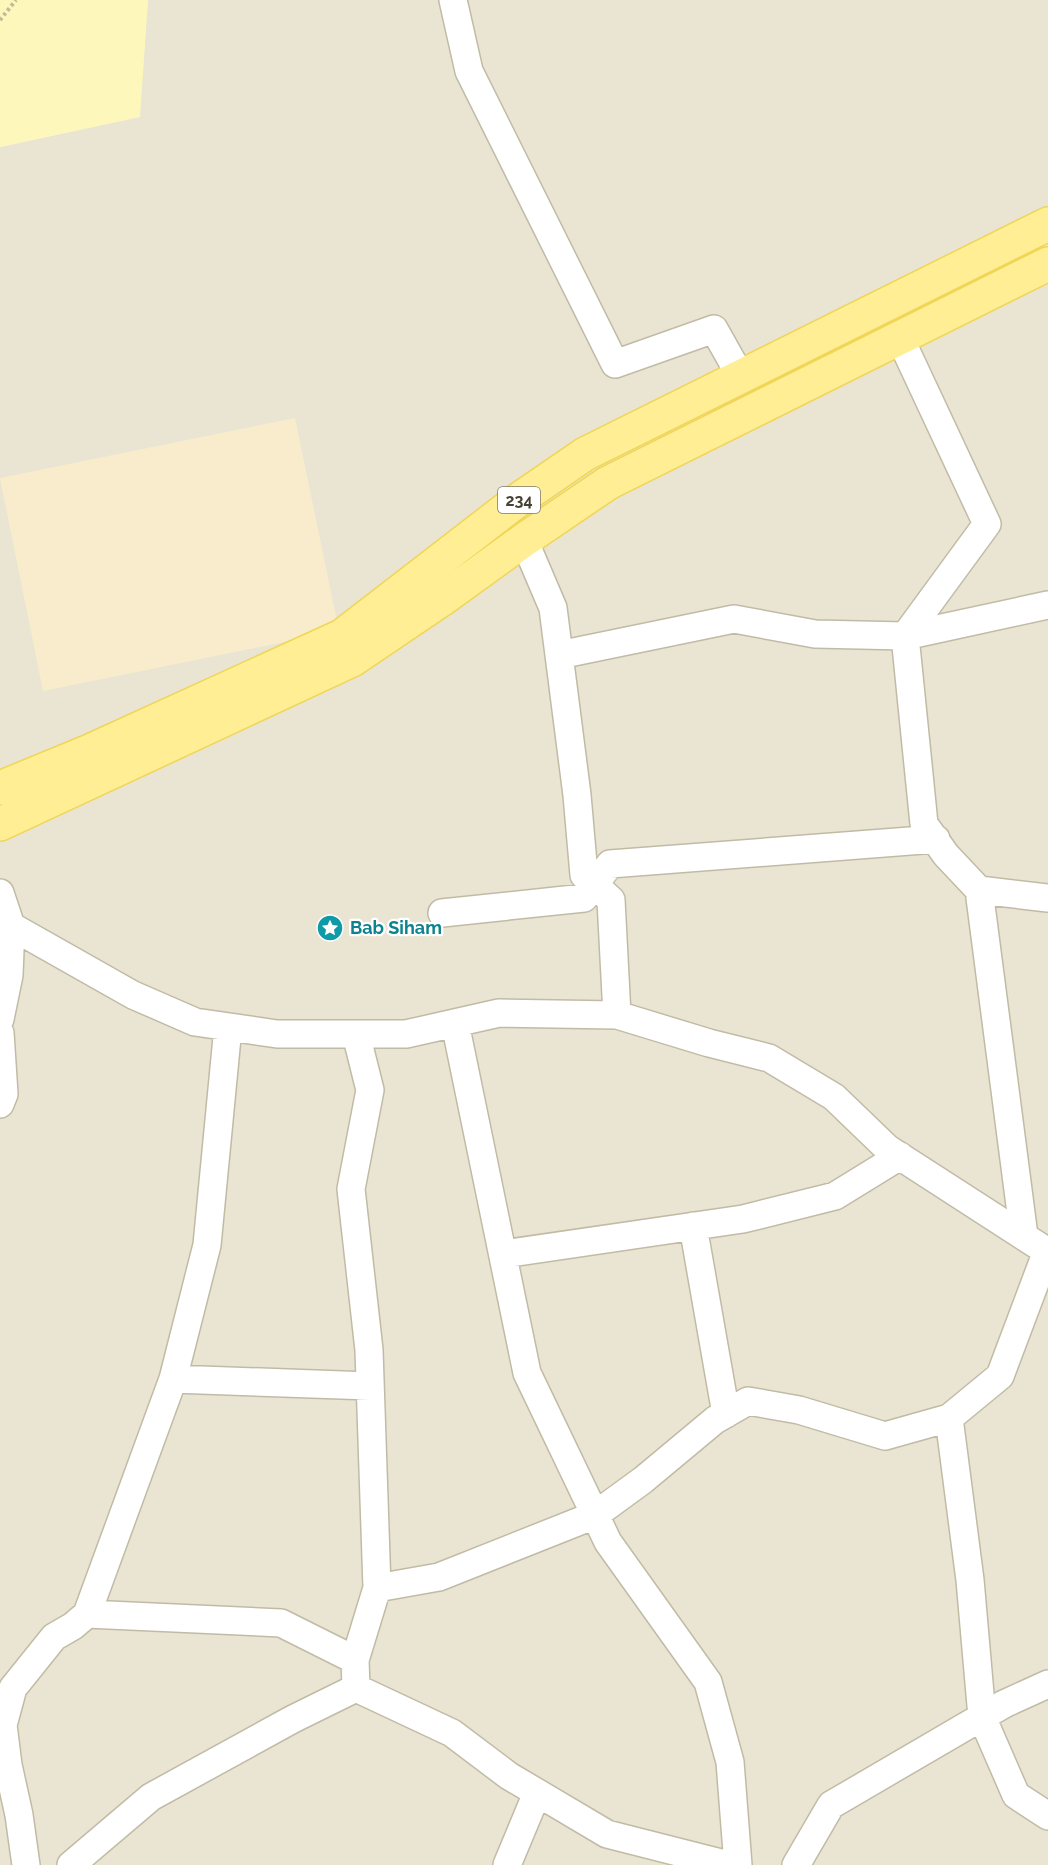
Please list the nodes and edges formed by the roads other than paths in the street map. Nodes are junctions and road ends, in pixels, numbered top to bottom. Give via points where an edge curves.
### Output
1 (453, 0) edge
2 (1048, 224) edge
3 (1048, 264) edge
4 (900, 338) junction
5 (741, 377) junction
6 (524, 540) junction
7 (1048, 605) edge
8 (905, 636) junction
9 (559, 655) junction
10 (0, 788) edge
11 (0, 824) edge
12 (936, 839) junction
13 (595, 886) junction
14 (979, 890) junction
15 (0, 893) edge
16 (1048, 898) edge
17 (442, 913) dead end
18 (11, 926) junction
19 (5, 977) edge
20 (617, 1016) junction
21 (0, 1019) edge
22 (455, 1023) junction
23 (228, 1027) junction
24 (0, 1033) edge
25 (356, 1034) junction
26 (0, 1104) edge
27 (900, 1156) junction
28 (693, 1226) junction
29 (1024, 1236) junction
30 (1047, 1251) edge
31 (502, 1254) junction
32 (173, 1379) junction
33 (370, 1386) junction
34 (726, 1414) junction
35 (949, 1418) junction
36 (595, 1515) junction
37 (377, 1588) junction
38 (87, 1614) junction
39 (356, 1660) junction
40 (1048, 1684) edge
41 (6, 1688) edge
42 (357, 1688) junction
43 (982, 1717) junction
44 (537, 1793) junction
45 (1048, 1816) edge
46 (26, 1865) edge
47 (71, 1865) edge
48 (507, 1865) edge
49 (729, 1865) edge
50 (738, 1865) edge
51 (796, 1865) edge

1 - 5 street via 469,71 615,364 714,329
2 - 5 main road, 234
3 - 4 main road, 234
4 - 6 main road, 234 via 608,483
4 - 8 street via 987,524
5 - 10 main road, 234 via 585,454 518,500 342,636
6 - 9 street via 553,608
6 - 11 main road, 234 via 352,660
7 - 8 street
8 - 9 street via 815,634 734,619
8 - 12 street via 924,824
9 - 13 street via 584,875
12 - 13 street via 610,864
12 - 14 street
13 - 17 street via 584,898
13 - 20 street via 611,900
14 - 16 street
14 - 29 street
15 - 18 street
18 - 19 street
18 - 23 street via 133,995 195,1022
19 - 21 street
20 - 22 street via 499,1013
20 - 27 street via 769,1058 834,1097
22 - 25 street via 406,1034
22 - 31 street
23 - 25 street via 278,1034
23 - 32 street via 207,1245
24 - 26 street via 4,1094
25 - 33 street via 370,1090 351,1189
27 - 28 street via 835,1196 743,1219
27 - 29 street
28 - 31 street
28 - 34 street
29 - 30 street
30 - 35 street via 1000,1376
31 - 36 street via 527,1372
32 - 33 street
32 - 38 street
33 - 37 street
34 - 35 street via 748,1401 799,1410 885,1436
34 - 36 street
35 - 43 street via 970,1580
36 - 37 street via 439,1577
36 - 50 street via 608,1542 708,1682 730,1762
37 - 39 street
38 - 39 street via 281,1623
38 - 41 street via 54,1637
39 - 42 street
40 - 43 street
41 - 46 street via 3,1725
42 - 44 street via 452,1733
42 - 47 street via 151,1797
43 - 45 street via 1016,1795
43 - 51 street via 831,1805
44 - 48 street
44 - 49 street via 607,1834

